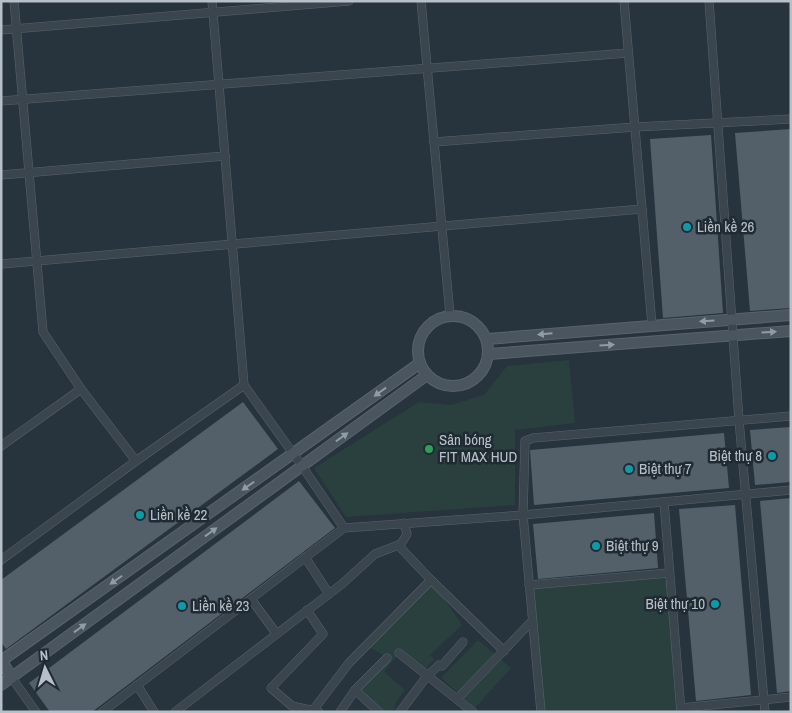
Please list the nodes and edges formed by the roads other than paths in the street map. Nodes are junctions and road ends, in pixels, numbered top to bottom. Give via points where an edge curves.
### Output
1 (14, 1) edge
2 (212, 1) edge
3 (349, 1) edge
4 (421, 1) edge
5 (624, 1) edge
6 (709, 1) edge
7 (213, 13) junction
8 (16, 29) junction
9 (1, 30) edge
10 (628, 53) junction
11 (427, 70) junction
12 (219, 83) junction
13 (23, 99) junction
14 (1, 101) edge
15 (791, 119) edge
16 (719, 122) junction
17 (635, 127) junction
18 (434, 142) junction
19 (225, 156) junction
20 (29, 173) junction
21 (1, 175) edge
22 (642, 209) junction
23 (442, 226) junction
24 (232, 244) junction
25 (37, 261) junction
26 (1, 264) edge
27 (450, 315) junction
28 (791, 315) edge
29 (732, 320) junction
30 (652, 325) junction
31 (791, 330) edge
32 (733, 335) junction
33 (487, 339) junction
34 (489, 354) junction
35 (420, 363) junction
36 (427, 375) junction
37 (244, 385) junction
38 (81, 389) junction
39 (791, 416) edge
40 (739, 420) junction
41 (1, 446) edge
42 (294, 454) junction
43 (136, 461) junction
44 (302, 466) junction
45 (791, 490) edge
46 (746, 495) junction
47 (664, 502) junction
48 (523, 515) junction
49 (404, 523) junction
50 (344, 528) junction
51 (398, 545) junction
52 (305, 557) junction
53 (1, 560) edge
54 (670, 573) junction
55 (431, 580) junction
56 (529, 585) junction
57 (330, 594) junction
58 (251, 598) junction
59 (307, 610) junction
60 (532, 621) junction
61 (276, 633) junction
62 (463, 642) dead end
63 (504, 651) junction
64 (399, 653) dead end
65 (387, 658) dead end
66 (1, 661) edge
67 (427, 676) junction
68 (12, 678) junction
69 (1, 685) edge
70 (137, 685) junction
71 (355, 690) junction
72 (791, 697) edge
73 (764, 699) junction
74 (458, 700) junction
75 (404, 710) edge
76 (681, 710) edge
77 (316, 711) edge
78 (36, 712) edge
79 (102, 712) edge
80 (154, 712) edge
81 (175, 712) edge
82 (340, 712) edge
83 (379, 712) edge
84 (473, 712) edge
85 (540, 712) edge
86 (765, 712) edge

1 - 8 street
2 - 7 street
3 - 7 street
4 - 11 street
5 - 10 street
6 - 16 street
7 - 8 street
7 - 12 street
8 - 9 street
8 - 13 street
10 - 11 street
10 - 17 street
11 - 12 street
11 - 18 street
12 - 13 street
12 - 19 street
13 - 14 street
13 - 20 street
15 - 16 street
16 - 17 street
16 - 29 street
17 - 18 street
17 - 22 street
18 - 23 street
19 - 20 street
19 - 24 street
20 - 21 street
20 - 25 street
22 - 23 street
22 - 30 street
23 - 24 street
23 - 27 street
24 - 25 street
24 - 37 street
25 - 26 street
25 - 38 street via 43,332
27 - 33 main road via 470,319
27 - 35 main road via 434,321 422,333 418,344
28 - 29 main road
29 -> 30 main road
29 - 32 street
30 -> 33 main road
32 -> 31 main road
34 -> 32 main road
32 - 40 street
33 - 34 main road
34 - 36 main road via 481,373 464,385 444,385
35 - 36 main road
35 -> 42 main road
44 -> 36 main road
37 - 42 street
37 - 43 street
38 - 41 street
38 - 43 street
39 - 40 street
40 - 46 street
40 - 48 street via 524,441
42 - 44 street
42 -> 66 main road
43 - 53 street
44 - 50 street
68 -> 44 main road
45 - 46 street
46 - 47 street
46 - 73 street
47 - 48 street
47 - 54 street
48 - 49 street
48 - 56 street
49 - 50 street
49 - 51 street via 405,538
50 - 52 street
51 - 55 street
51 - 57 street via 375,554
52 - 57 street
52 - 58 street
54 - 56 street
54 - 76 street
55 - 63 street
55 - 77 street via 348,663
56 - 60 street
57 - 59 street
58 - 61 street
58 - 70 street
59 - 61 street
59 - 77 street via 323,634 271,688 296,708
60 - 63 street
60 - 85 street
61 - 81 street
62 - 67 street via 442,666
63 - 74 street
64 - 67 street
65 - 71 street
66 - 68 main road
67 - 74 street
67 - 75 street
68 - 69 main road
68 - 78 street
70 - 79 street
70 - 80 street
71 - 82 street
71 - 83 street
72 - 73 street
73 - 76 street
73 - 86 street
74 - 84 street

